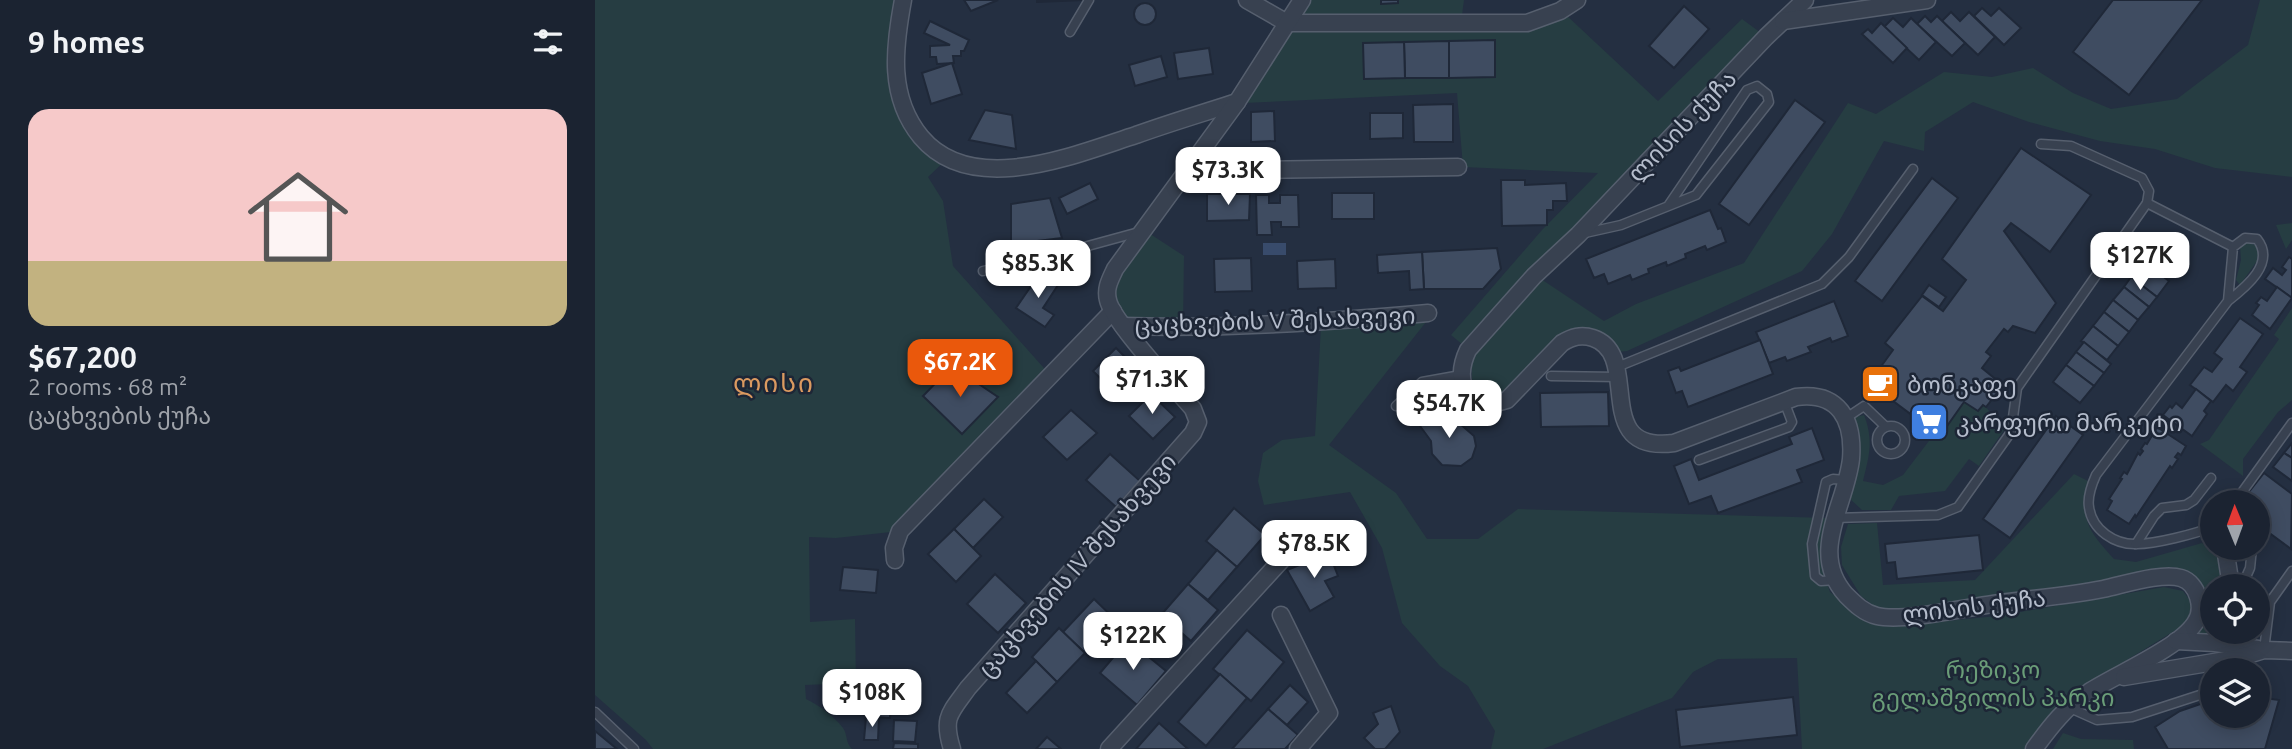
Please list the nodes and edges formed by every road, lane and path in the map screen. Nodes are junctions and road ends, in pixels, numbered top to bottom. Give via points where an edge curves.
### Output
1 (903, 0) edge
2 (1089, 0) edge
3 (1247, 0) edge
4 (1301, 0) edge
5 (1577, 0) edge
6 (1805, 0) edge
7 (1927, 0) edge
8 (1850, 6) edge
9 (1783, 21) junction
10 (1287, 23) junction
11 (1070, 32) dead end
12 (1237, 102) junction
13 (2041, 144) dead end
14 (1458, 167) dead end
15 (1913, 169) dead end
16 (1188, 171) junction
17 (2147, 203) junction
18 (1668, 206) junction
19 (1144, 230) junction
20 (1579, 235) junction
21 (2233, 247) junction
22 (982, 271) dead end
23 (2228, 301) junction
24 (1113, 312) junction
25 (1428, 313) dead end
26 (1123, 326) junction
27 (1618, 372) junction
28 (1461, 374) junction
29 (1551, 376) dead end
30 (1784, 401) junction
31 (1396, 406) dead end
32 (1846, 418) junction
33 (2292, 423) edge
34 (1886, 427) dead end
35 (1699, 460) dead end
36 (2211, 478) dead end
37 (1845, 480) junction
38 (2244, 490) edge
39 (1834, 518) junction
40 (2200, 530) edge
41 (1307, 532) dead end
42 (2136, 544) junction
43 (895, 560) dead end
44 (2292, 571) edge
45 (1836, 580) junction
46 (1281, 615) dead end
47 (2200, 639) edge
48 (2176, 641) junction
49 (2243, 644) edge
50 (2264, 650) junction
51 (2292, 651) edge
52 (2238, 658) edge
53 (2200, 663) edge
54 (2115, 678) junction
55 (2200, 695) edge
56 (2068, 707) junction
57 (595, 712) edge
58 (634, 749) edge
59 (952, 749) edge
60 (1109, 749) edge
61 (1298, 749) edge
62 (2034, 749) edge

1 - 12 street via 895,50 903,111 930,147 965,164 992,168 1036,165 1086,153
2 - 11 lane
3 - 10 street
4 - 10 street
5 - 10 street via 1527,23
6 - 9 street, ლისის ქუჩა
7 - 8 street
8 - 9 street
9 - 20 street, ლისის ქუჩა
10 - 12 street
12 - 16 street
13 - 17 lane via 2071,146 2142,178 2149,191
14 - 16 street
15 - 27 lane via 1849,257 1822,284
16 - 19 street
17 - 21 lane
17 - 39 lane via 2017,388 2011,432 1958,507 1938,515
18 - 18 lane via 1747,90 1756,86 1767,94 1769,102 1696,195
18 - 20 lane via 1621,225
19 - 22 lane
19 - 24 street via 1108,284 1108,304
20 - 28 street, ლისის ქუჩა via 1534,275 1468,349
21 - 23 lane
21 - 23 lane via 2245,238 2257,239 2264,260 2243,290
23 - 42 lane via 2091,487 2088,506 2102,533
24 - 26 street, ცაცხვების IV შესახვევი
24 - 43 street via 900,531
25 - 26 street, ცაცხვების V შესახვევი via 1320,323
26 - 59 street, ცაცხვების IV შესახვევი via 1193,409 1198,422 968,688 947,720
27 - 28 street via 1608,346 1583,336 1562,342 1507,400 1495,404 1470,397
27 - 29 lane
27 - 30 street via 1621,411 1627,425 1649,442 1674,443
28 - 31 lane via 1422,382
30 - 32 street via 1822,397
30 - 35 lane via 1789,428
32 - 34 lane via 1864,406
32 - 37 street via 1851,461
33 - 38 lane
36 - 42 lane via 2186,505 2162,508
37 - 39 street
37 - 45 lane via 1826,482 1812,544 1815,576 1821,581
39 - 45 street via 1829,552
40 - 42 lane
41 - 60 street
44 - 50 lane via 2270,602
45 - 48 street, ლისის ქუჩა via 1863,610 1893,617 2175,577 2192,585 2199,602 2195,623
46 - 61 street via 1329,713
47 - 48 street
48 - 54 street, ლისის ქუჩა
49 - 50 street
50 - 51 street
50 - 52 street
53 - 54 street
54 - 56 street, ლისის ქუჩა
55 - 56 lane via 2132,718 2097,720
56 - 62 street, ლისის ქუჩა
57 - 58 lane

